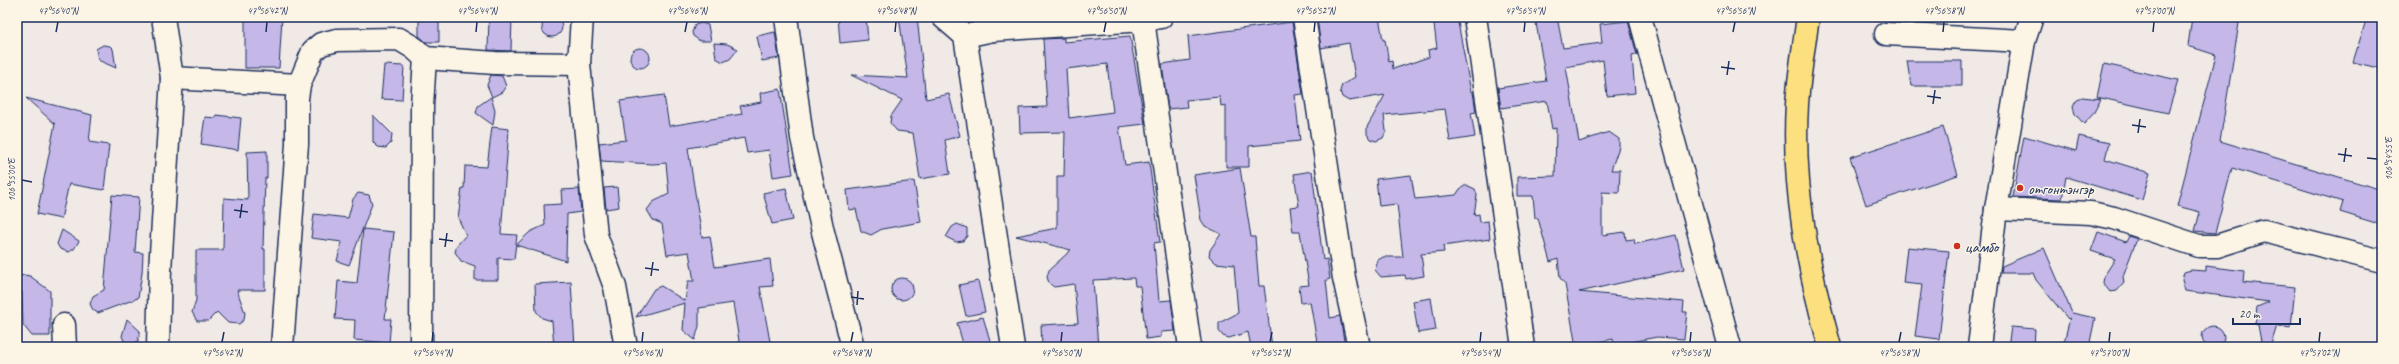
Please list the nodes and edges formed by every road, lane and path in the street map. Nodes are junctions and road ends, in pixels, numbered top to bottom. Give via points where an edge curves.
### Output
1 (163, 17) edge
2 (582, 17) edge
3 (786, 17) edge
4 (943, 17) edge
5 (1304, 17) edge
6 (1475, 17) edge
7 (1640, 17) edge
8 (1808, 17) edge
9 (2032, 17) edge
10 (1152, 19) edge
11 (994, 23) edge
12 (1886, 34) dead end
13 (965, 36) junction
14 (2024, 41) junction
15 (424, 58) junction
16 (579, 64) junction
17 (172, 78) junction
18 (299, 85) junction
19 (1996, 209) junction
20 (2382, 261) edge
21 (64, 325) dead end
22 (66, 347) edge
23 (158, 347) edge
24 (282, 347) edge
25 (420, 347) edge
26 (626, 347) edge
27 (854, 347) edge
28 (1013, 347) edge
29 (1190, 347) edge
30 (1359, 347) edge
31 (1524, 347) edge
32 (1730, 347) edge
33 (1830, 347) edge
34 (1979, 347) edge

1 - 17 street
2 - 16 street
3 - 27 street via 802,138 823,232
4 - 13 street
5 - 30 street via 1344,278
6 - 31 street
7 - 32 street
8 - 33 main road via 1797,105 1798,182 1807,254
9 - 14 street
10 - 11 street
10 - 29 street
11 - 13 street
12 - 14 street
13 - 28 street
14 - 19 street
15 - 16 street via 495,63
15 - 18 street via 399,39 332,41 320,44 313,51
15 - 25 street
16 - 26 street via 596,235 615,287
17 - 18 street
17 - 23 street via 160,270
18 - 24 street
19 - 20 street via 2091,213 2199,246 2217,246 2264,231
19 - 34 street
21 - 22 street

